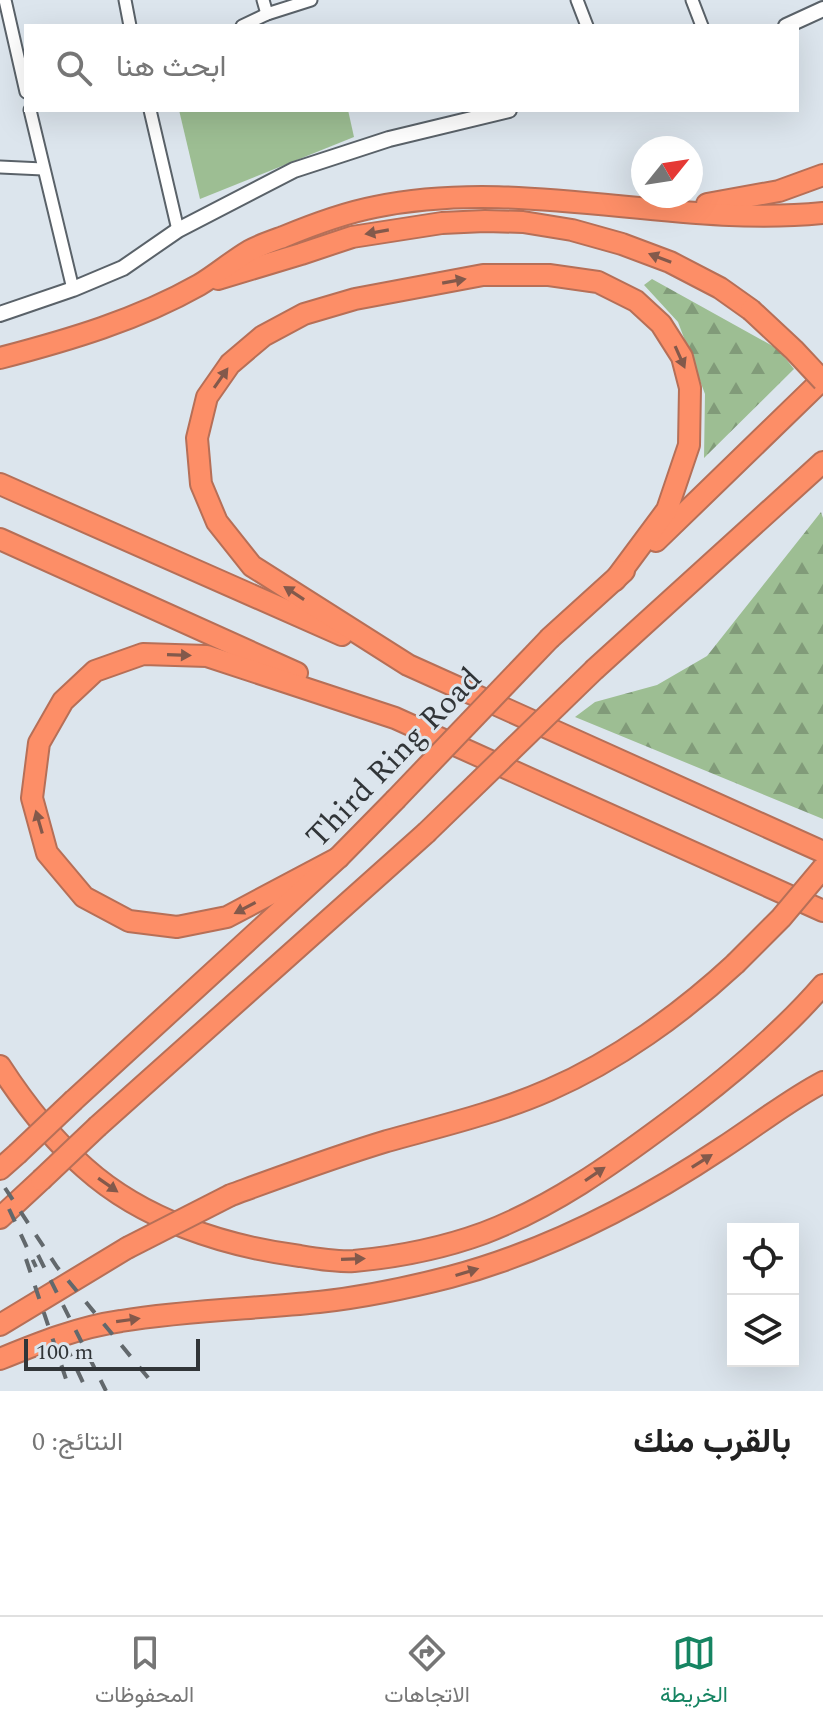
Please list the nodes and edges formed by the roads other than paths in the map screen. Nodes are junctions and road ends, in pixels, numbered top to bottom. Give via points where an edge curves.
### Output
1 (5, 0) edge
2 (125, 0) edge
3 (263, 0) edge
4 (311, 0) edge
5 (577, 0) edge
6 (692, 0) edge
7 (823, 9) edge
8 (267, 14) junction
9 (130, 24) edge
10 (246, 24) edge
11 (586, 24) edge
12 (701, 24) edge
13 (790, 24) edge
14 (24, 83) edge
15 (30, 112) edge
16 (150, 112) edge
17 (501, 112) edge
18 (0, 167) edge
19 (43, 169) junction
20 (823, 175) edge
21 (650, 210) junction
22 (823, 213) edge
23 (178, 230) junction
24 (199, 285) junction
25 (73, 289) junction
26 (0, 314) edge
27 (0, 358) edge
28 (823, 380) edge
29 (823, 462) edge
30 (0, 484) edge
31 (0, 539) edge
32 (615, 580) junction
33 (408, 665) junction
34 (395, 718) junction
35 (823, 852) edge
36 (338, 858) junction
37 (823, 868) edge
38 (823, 911) edge
39 (823, 985) edge
40 (0, 1066) edge
41 (823, 1082) edge
42 (0, 1169) edge
43 (0, 1218) edge
44 (0, 1325) edge
45 (0, 1359) edge

1 - 14 street
2 - 9 street
3 - 8 street
4 - 8 street
5 - 11 street
6 - 12 street
7 - 13 street
8 - 10 street
15 - 19 street
16 - 23 street
17 - 23 street via 389,139 294,170
18 - 19 street
19 - 25 street
20 - 21 highway via 779,191
21 - 22 highway via 788,217
21 - 24 highway via 491,197 375,207 252,249
23 - 25 street via 123,268
24 - 27 highway via 100,330
28 -> 24 highway, bridge via 751,310 720,288 622,244 523,222 442,223 352,237
25 - 26 street
28 - 32 highway, Third Ring Road
29 - 43 highway, bridge via 595,669 426,833
30 - 33 highway
31 - 34 highway
33 -> 32 highway via 252,566 217,522 201,484 197,438 207,397 230,364 263,336 304,314 483,275 549,275 598,282 636,301 661,324 682,357 690,388 689,445 667,510
32 - 36 highway, Third Ring Road, bridge via 550,638
33 - 35 highway
36 -> 34 highway via 227,917 177,927 129,921 84,897 47,853 32,798 39,743 63,701 95,671 143,654 207,656
34 - 38 highway
36 - 42 highway, Third Ring Road, bridge
37 - 44 highway, bridge via 710,987 599,1065 502,1108 341,1155 231,1195 127,1248
40 -> 39 highway via 30,1109 84,1167 143,1207 210,1236 316,1259 352,1261 447,1245 565,1194 725,1080
45 -> 41 highway via 119,1321 385,1293 510,1259 606,1217 669,1182

